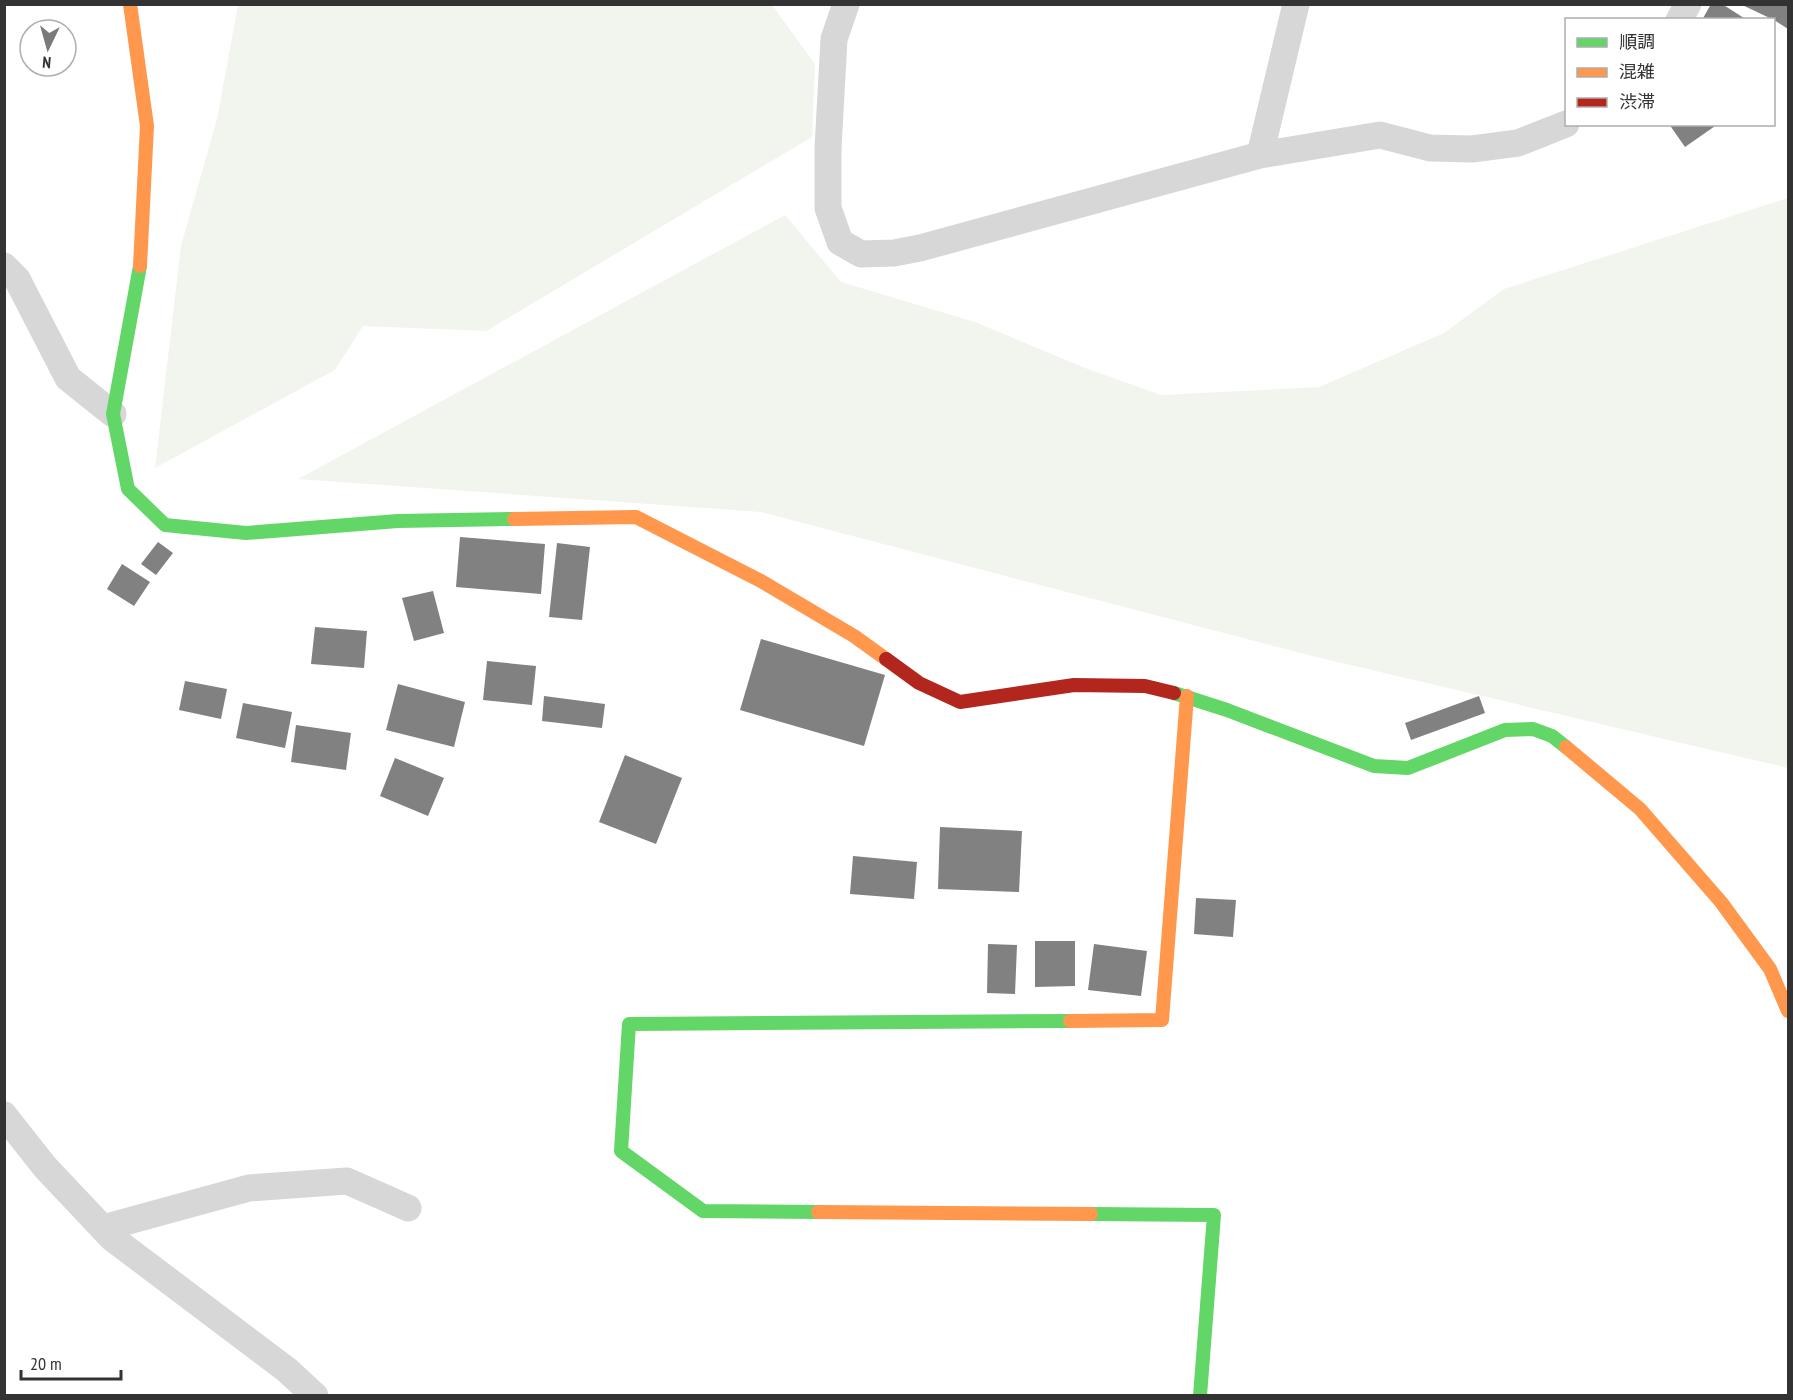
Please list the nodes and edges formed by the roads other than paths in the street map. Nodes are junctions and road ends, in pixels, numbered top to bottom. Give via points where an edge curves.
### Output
1 (130, 4) edge
2 (846, 4) edge
3 (1296, 4) edge
4 (1688, 4) edge
5 (1680, 18) edge
6 (1565, 124) edge
7 (1260, 155) junction
8 (4, 266) edge
9 (113, 414) junction
10 (1187, 696) junction
11 (1788, 1011) edge
12 (4, 1115) edge
13 (408, 1208) dead end
14 (103, 1228) junction
15 (315, 1395) edge
16 (1200, 1395) edge

1 - 9 street via 147,126 141,265
2 - 7 street via 834,39 828,208 840,242 861,254 920,248
3 - 7 street
4 - 5 street
6 - 7 street via 1518,143 1472,149 1430,148 1380,135
8 - 9 street via 17,279 68,378
9 - 10 street via 128,489 165,525 246,533 398,521 636,517 761,581 854,636 919,683 960,702 1074,685 1145,686
10 - 11 street via 1374,766 1408,768 1505,730 1533,729 1552,736 1640,809 1721,902 1770,969
10 - 16 street via 1162,1020 628,1024 621,1151 703,1211 1214,1215
12 - 14 street via 45,1167
13 - 14 street via 347,1181 249,1188
14 - 15 street

